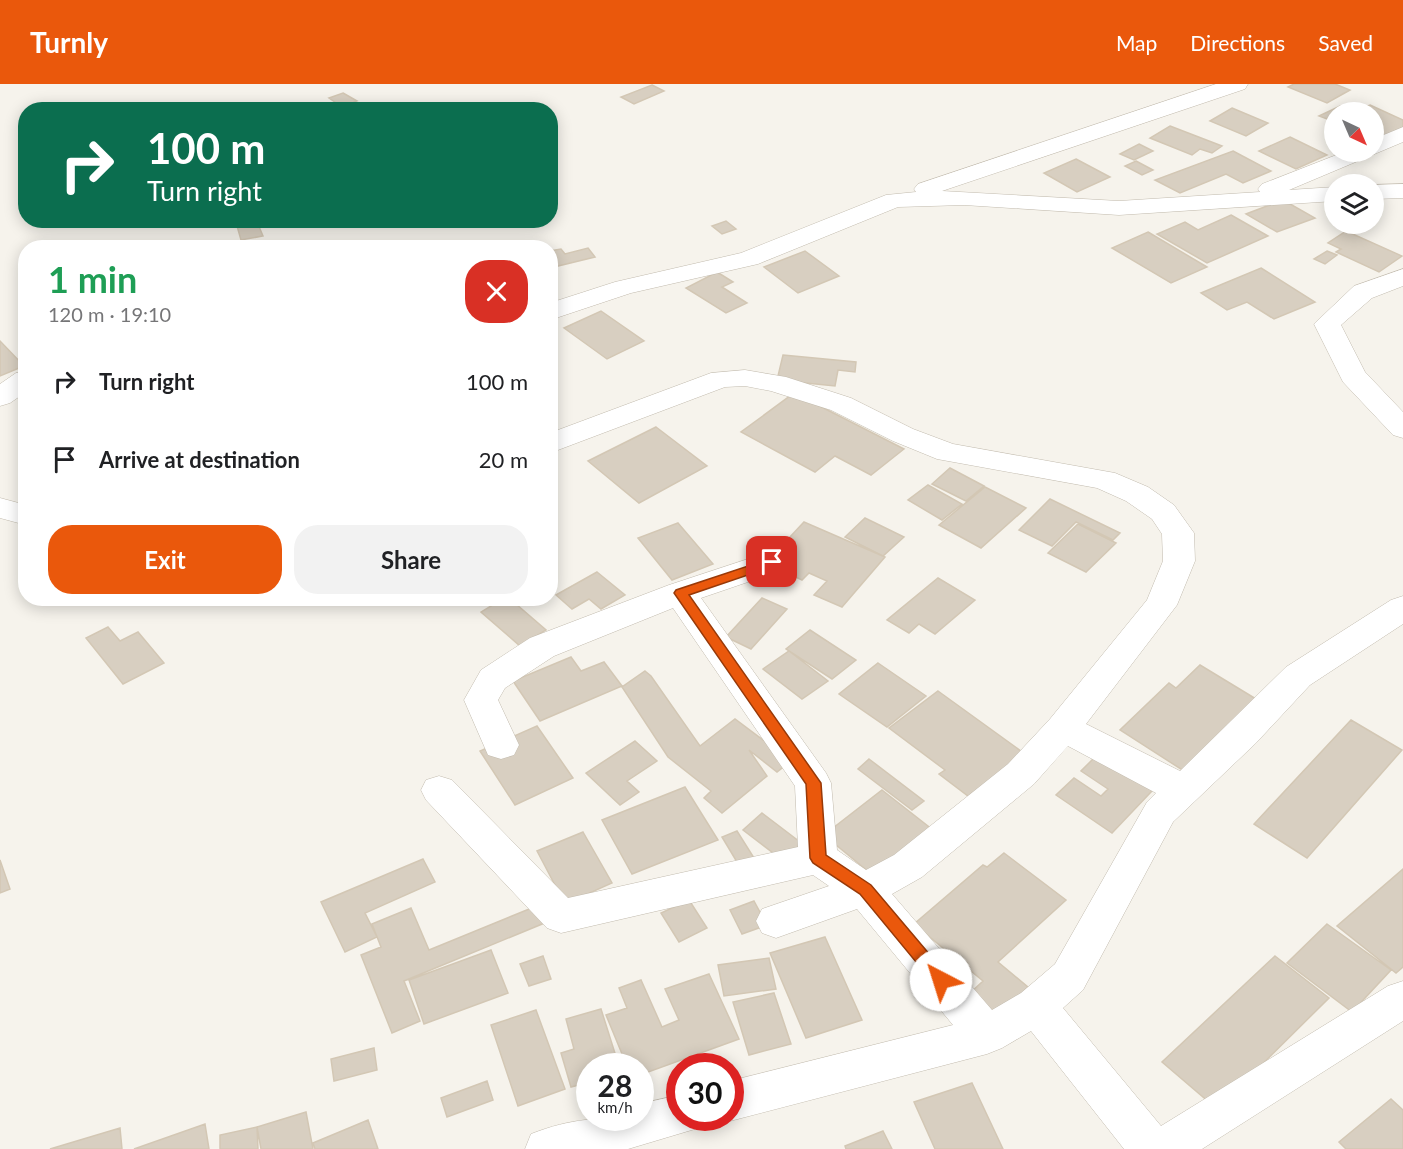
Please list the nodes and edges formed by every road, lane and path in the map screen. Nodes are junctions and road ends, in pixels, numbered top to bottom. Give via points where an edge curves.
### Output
1 (1237, 84) edge
2 (1403, 134) edge
3 (1384, 143) edge
4 (1339, 162) edge
5 (1403, 191) edge
6 (1384, 192) edge
7 (1324, 195) edge
8 (894, 200) junction
9 (1246, 200) junction
10 (1403, 277) edge
11 (558, 309) edge
12 (18, 385) edge
13 (0, 397) edge
14 (1403, 429) edge
15 (558, 441) edge
16 (0, 508) edge
17 (18, 513) edge
18 (772, 562) dead end
19 (680, 593) junction
20 (1403, 608) edge
21 (1063, 728) junction
22 (501, 745) dead end
23 (439, 790) dead end
24 (1184, 790) junction
25 (818, 858) junction
26 (865, 890) junction
27 (776, 921) dead end
28 (1403, 999) edge
29 (1036, 1006) junction
30 (987, 1035) junction
31 (744, 1097) edge
32 (666, 1119) edge
33 (547, 1149) edge
34 (1152, 1149) edge
35 (1163, 1149) edge

1 - 8 street
2 - 3 street
4 - 9 street
5 - 6 street
7 - 9 street
8 - 9 street via 964,198 1119,208
8 - 11 street via 749,259 624,288
10 - 14 street via 1363,292 1327,324 1353,376
12 - 13 street
15 - 21 street via 722,380 745,378 776,383 841,404 947,452 1104,480 1137,494 1163,512 1178,532 1179,561 1161,605
16 - 17 street
18 - 19 street
19 - 22 street via 542,647 493,680 481,700
19 - 25 street via 813,783
20 - 24 street via 1298,676
21 - 24 street
21 - 26 street via 1022,774 908,866
23 - 25 street via 561,916
24 - 29 street via 1160,812 1069,977
25 - 26 street
26 - 27 street
26 - 30 street
28 - 35 street
29 - 30 street
29 - 34 street
30 - 31 street
32 - 33 street

